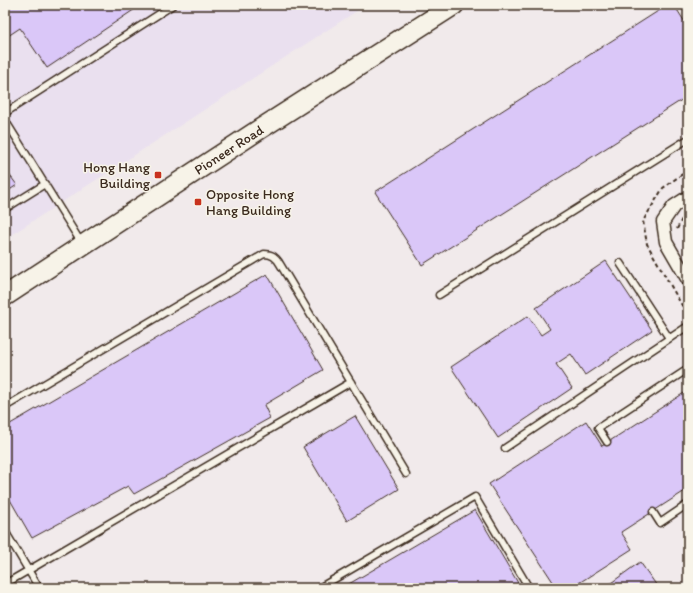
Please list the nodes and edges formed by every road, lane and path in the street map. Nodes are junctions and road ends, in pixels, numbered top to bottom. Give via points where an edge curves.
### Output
1 (173, 5) edge
2 (454, 5) edge
3 (5, 112) edge
4 (5, 120) edge
5 (688, 139) edge
6 (45, 184) junction
7 (688, 196) edge
8 (5, 209) edge
9 (688, 211) edge
10 (676, 231) dead end
11 (83, 245) junction
12 (620, 263) dead end
13 (688, 280) edge
14 (439, 295) dead end
15 (5, 296) edge
16 (688, 326) edge
17 (669, 338) junction
18 (688, 369) edge
19 (351, 382) junction
20 (5, 407) edge
21 (607, 442) dead end
22 (506, 448) dead end
23 (406, 474) dead end
24 (688, 504) edge
25 (653, 512) dead end
26 (5, 531) edge
27 (29, 571) junction
28 (5, 584) edge
29 (39, 588) edge
30 (319, 588) edge
31 (529, 588) edge

1 - 3 lane
2 - 11 main road, Pioneer Road
4 - 6 lane
5 - 14 lane
6 - 8 lane
6 - 11 lane
7 - 13 street via 674,206 664,222 666,242
9 - 10 path
11 - 15 main road, Pioneer Road
12 - 17 lane
16 - 17 lane
17 - 22 lane
18 - 21 lane via 598,428
19 - 20 lane via 276,257 264,254
19 - 23 lane
19 - 27 lane
24 - 25 lane via 660,523
26 - 27 lane
27 - 28 lane
27 - 29 lane
30 - 31 lane via 475,497

